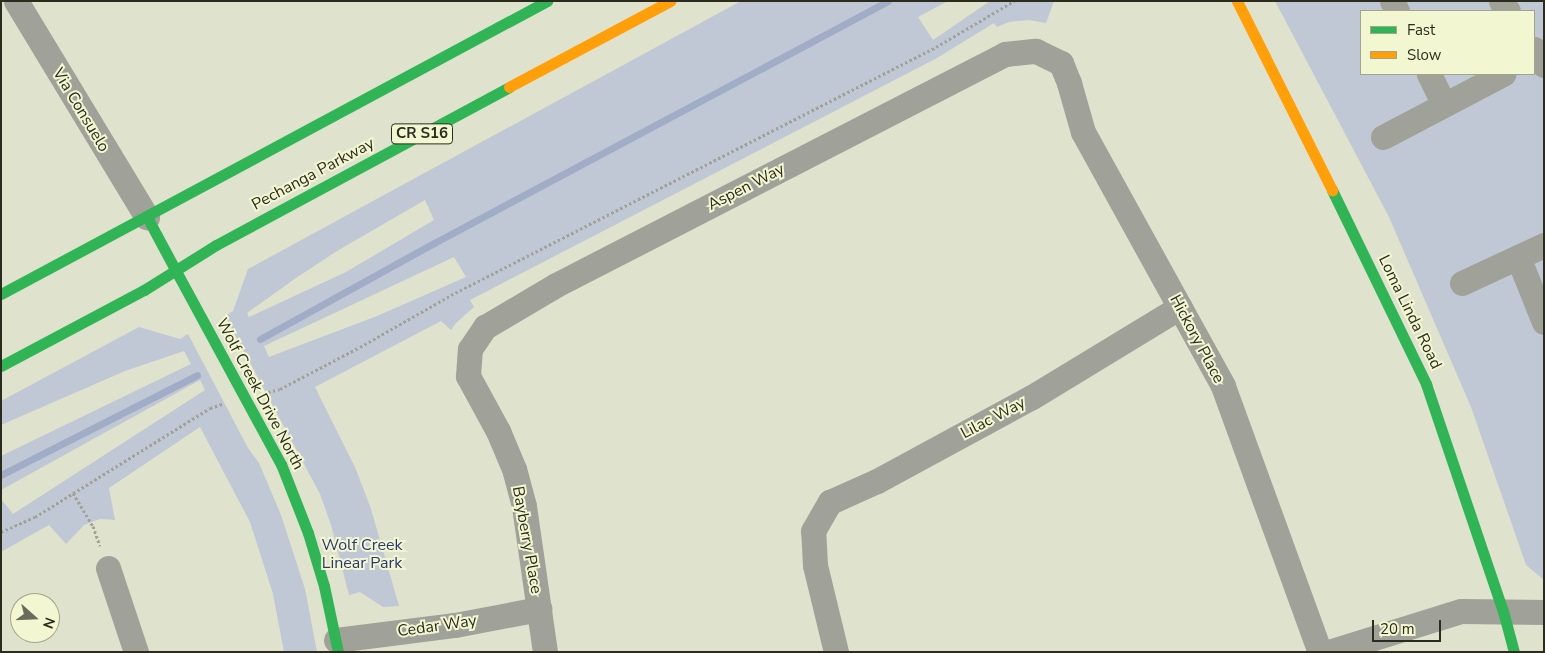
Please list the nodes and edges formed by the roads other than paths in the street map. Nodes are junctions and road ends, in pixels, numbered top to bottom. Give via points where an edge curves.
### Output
1 (16, 1) edge
2 (547, 1) edge
3 (670, 1) edge
4 (1237, 1) edge
5 (1036, 51) joint
6 (1430, 75) edge
7 (1501, 75) edge
8 (1444, 104) junction
9 (1384, 137) dead end
10 (147, 217) junction
11 (1544, 245) edge
12 (1518, 257) junction
13 (176, 271) junction
14 (1462, 284) dead end
15 (1, 294) edge
16 (1180, 307) junction
17 (1544, 322) edge
18 (470, 349) joint
19 (1, 366) edge
20 (108, 568) road end
21 (539, 609) junction
22 (1503, 611) junction
23 (1544, 612) edge
24 (337, 646) edge
25 (136, 652) edge
26 (545, 652) edge
27 (836, 652) edge
28 (1320, 652) edge
29 (1329, 652) edge
30 (1514, 652) edge

1 - 10 street, Via Consuelo
2 - 10 main road
3 - 13 main road, Pechanga Parkway / CR S16 via 216,245
4 - 22 main road, Loma Linda Road via 1388,300 1426,384
5 - 16 street, Hickory Place via 1061,63 1083,132
5 - 18 street, Aspen Way via 1006,54 556,285 485,327
6 - 8 street
7 - 8 street
8 - 9 street
10 - 13 main road, Wolf Creek Drive North
10 - 15 main road
11 - 12 street
12 - 14 street
12 - 17 street
13 - 19 main road, Pechanga Parkway / CR S16
13 - 24 main road, Wolf Creek Drive North via 281,464 308,533
16 - 27 street, Lilac Way via 1032,397 876,481 830,502 812,531 815,565
16 - 28 street, Hickory Place via 1223,386
18 - 21 street, Bayberry Place via 468,376 498,431 514,469 524,506
20 - 25 street
21 - 24 street, Cedar Way
21 - 26 street, Bayberry Place
22 - 23 street
22 - 29 street via 1461,611
22 - 30 main road, Loma Linda Road

